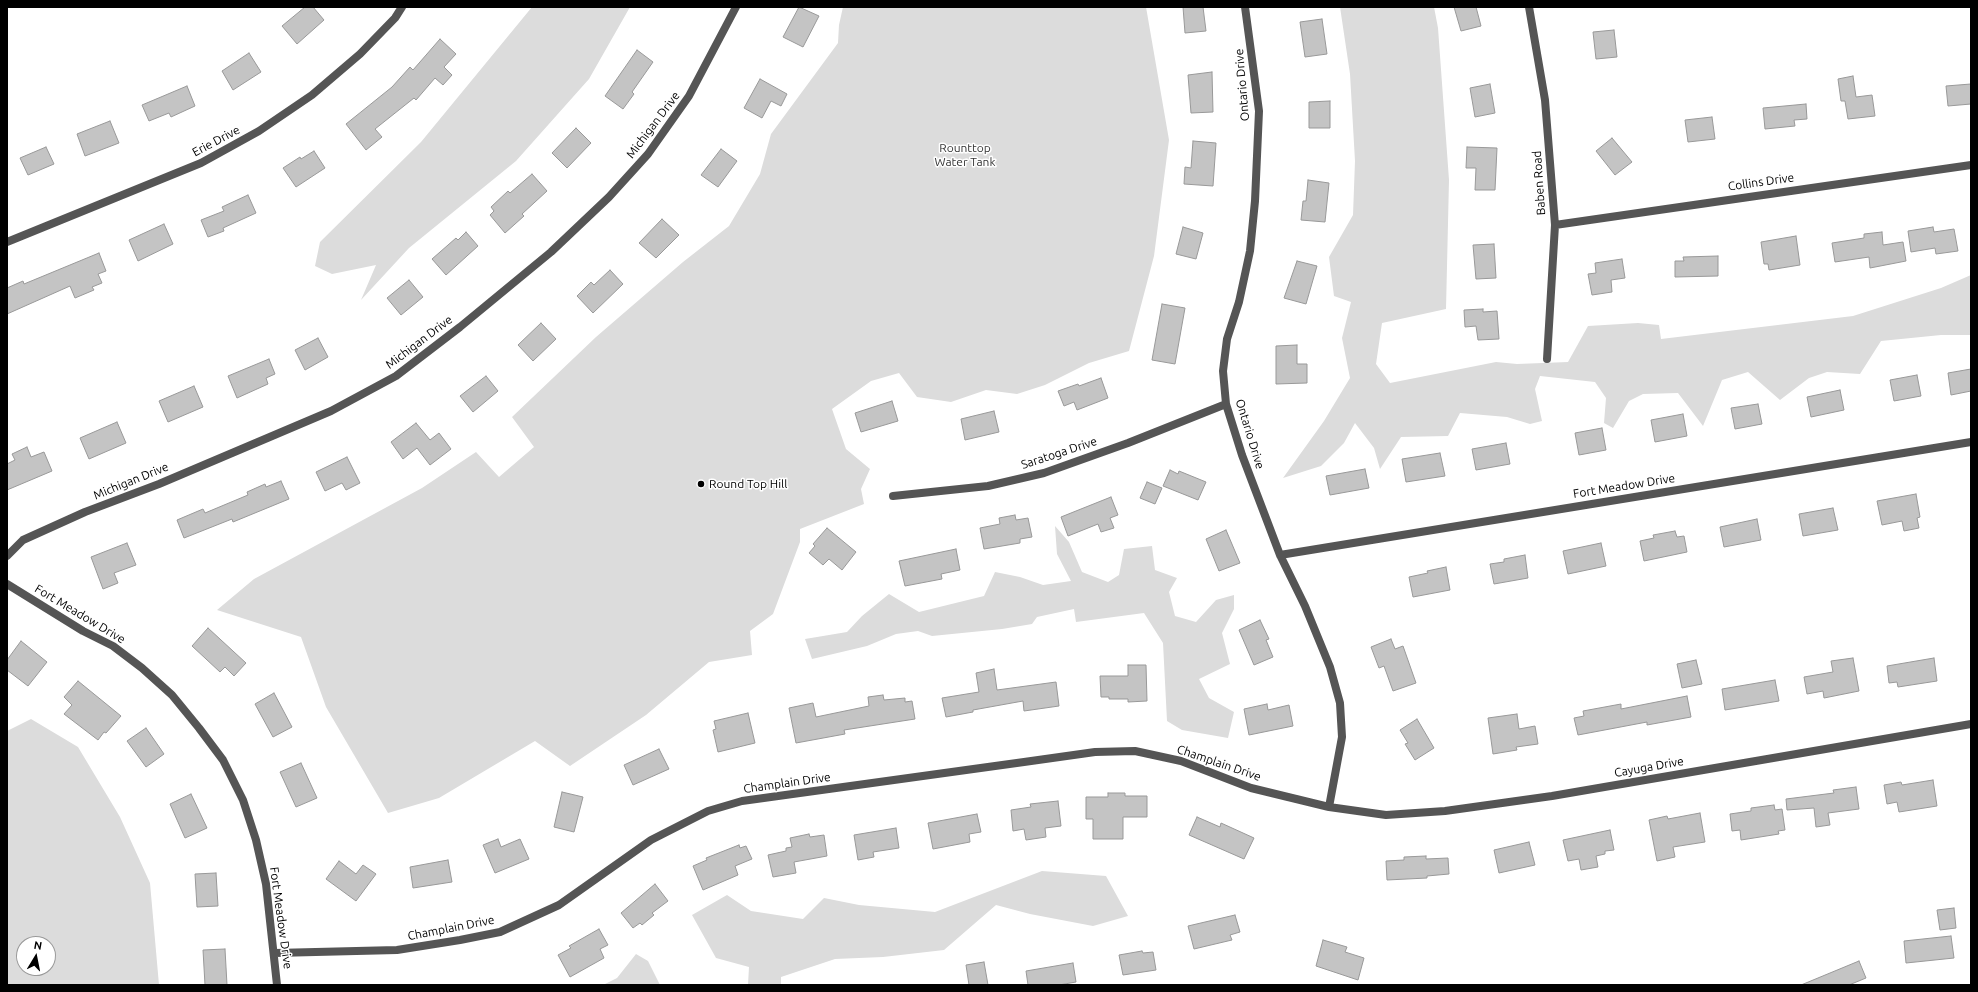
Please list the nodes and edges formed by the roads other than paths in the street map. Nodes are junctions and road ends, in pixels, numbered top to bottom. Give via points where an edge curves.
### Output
1 (402, 7) edge
2 (736, 7) edge
3 (1246, 7) edge
4 (1529, 7) edge
5 (1971, 165) edge
6 (1555, 225) junction
7 (7, 242) edge
8 (1547, 359) dead end
9 (1226, 404) junction
10 (1971, 442) edge
11 (893, 496) dead end
12 (1280, 554) junction
13 (7, 556) edge
14 (7, 584) edge
15 (1971, 724) edge
16 (1329, 807) junction
17 (275, 953) junction
18 (278, 985) edge

1 - 7 street, Erie Drive via 395,18 360,54 312,95 259,131 201,163
2 - 13 street, Michigan Drive via 689,96 648,154 609,197 552,252 396,376 331,411 23,540
3 - 9 street, Ontario Drive via 1259,111 1255,201 1250,251 1239,302 1227,339 1223,371
4 - 6 street, Baben Road via 1545,100
5 - 6 street, Collins Drive
6 - 8 street, Baben Road
9 - 11 street, Saratoga Drive via 1044,473 988,486
9 - 12 street, Ontario Drive via 1242,456
10 - 12 street, Fort Meadow Drive
12 - 16 street, Ontario Drive via 1327,660 1340,703 1342,737
14 - 17 street, Fort Meadow Drive via 83,631 113,646 172,695 223,760 243,800 256,840 266,884
15 - 16 street, Cayuga Drive via 1552,796 1445,811 1386,815
16 - 17 street, Champlain Drive via 1251,788 1181,761 1135,751 1095,752 849,786 742,801 708,811 651,840 559,905 500,932 397,950
17 - 18 street, Fort Meadow Drive

